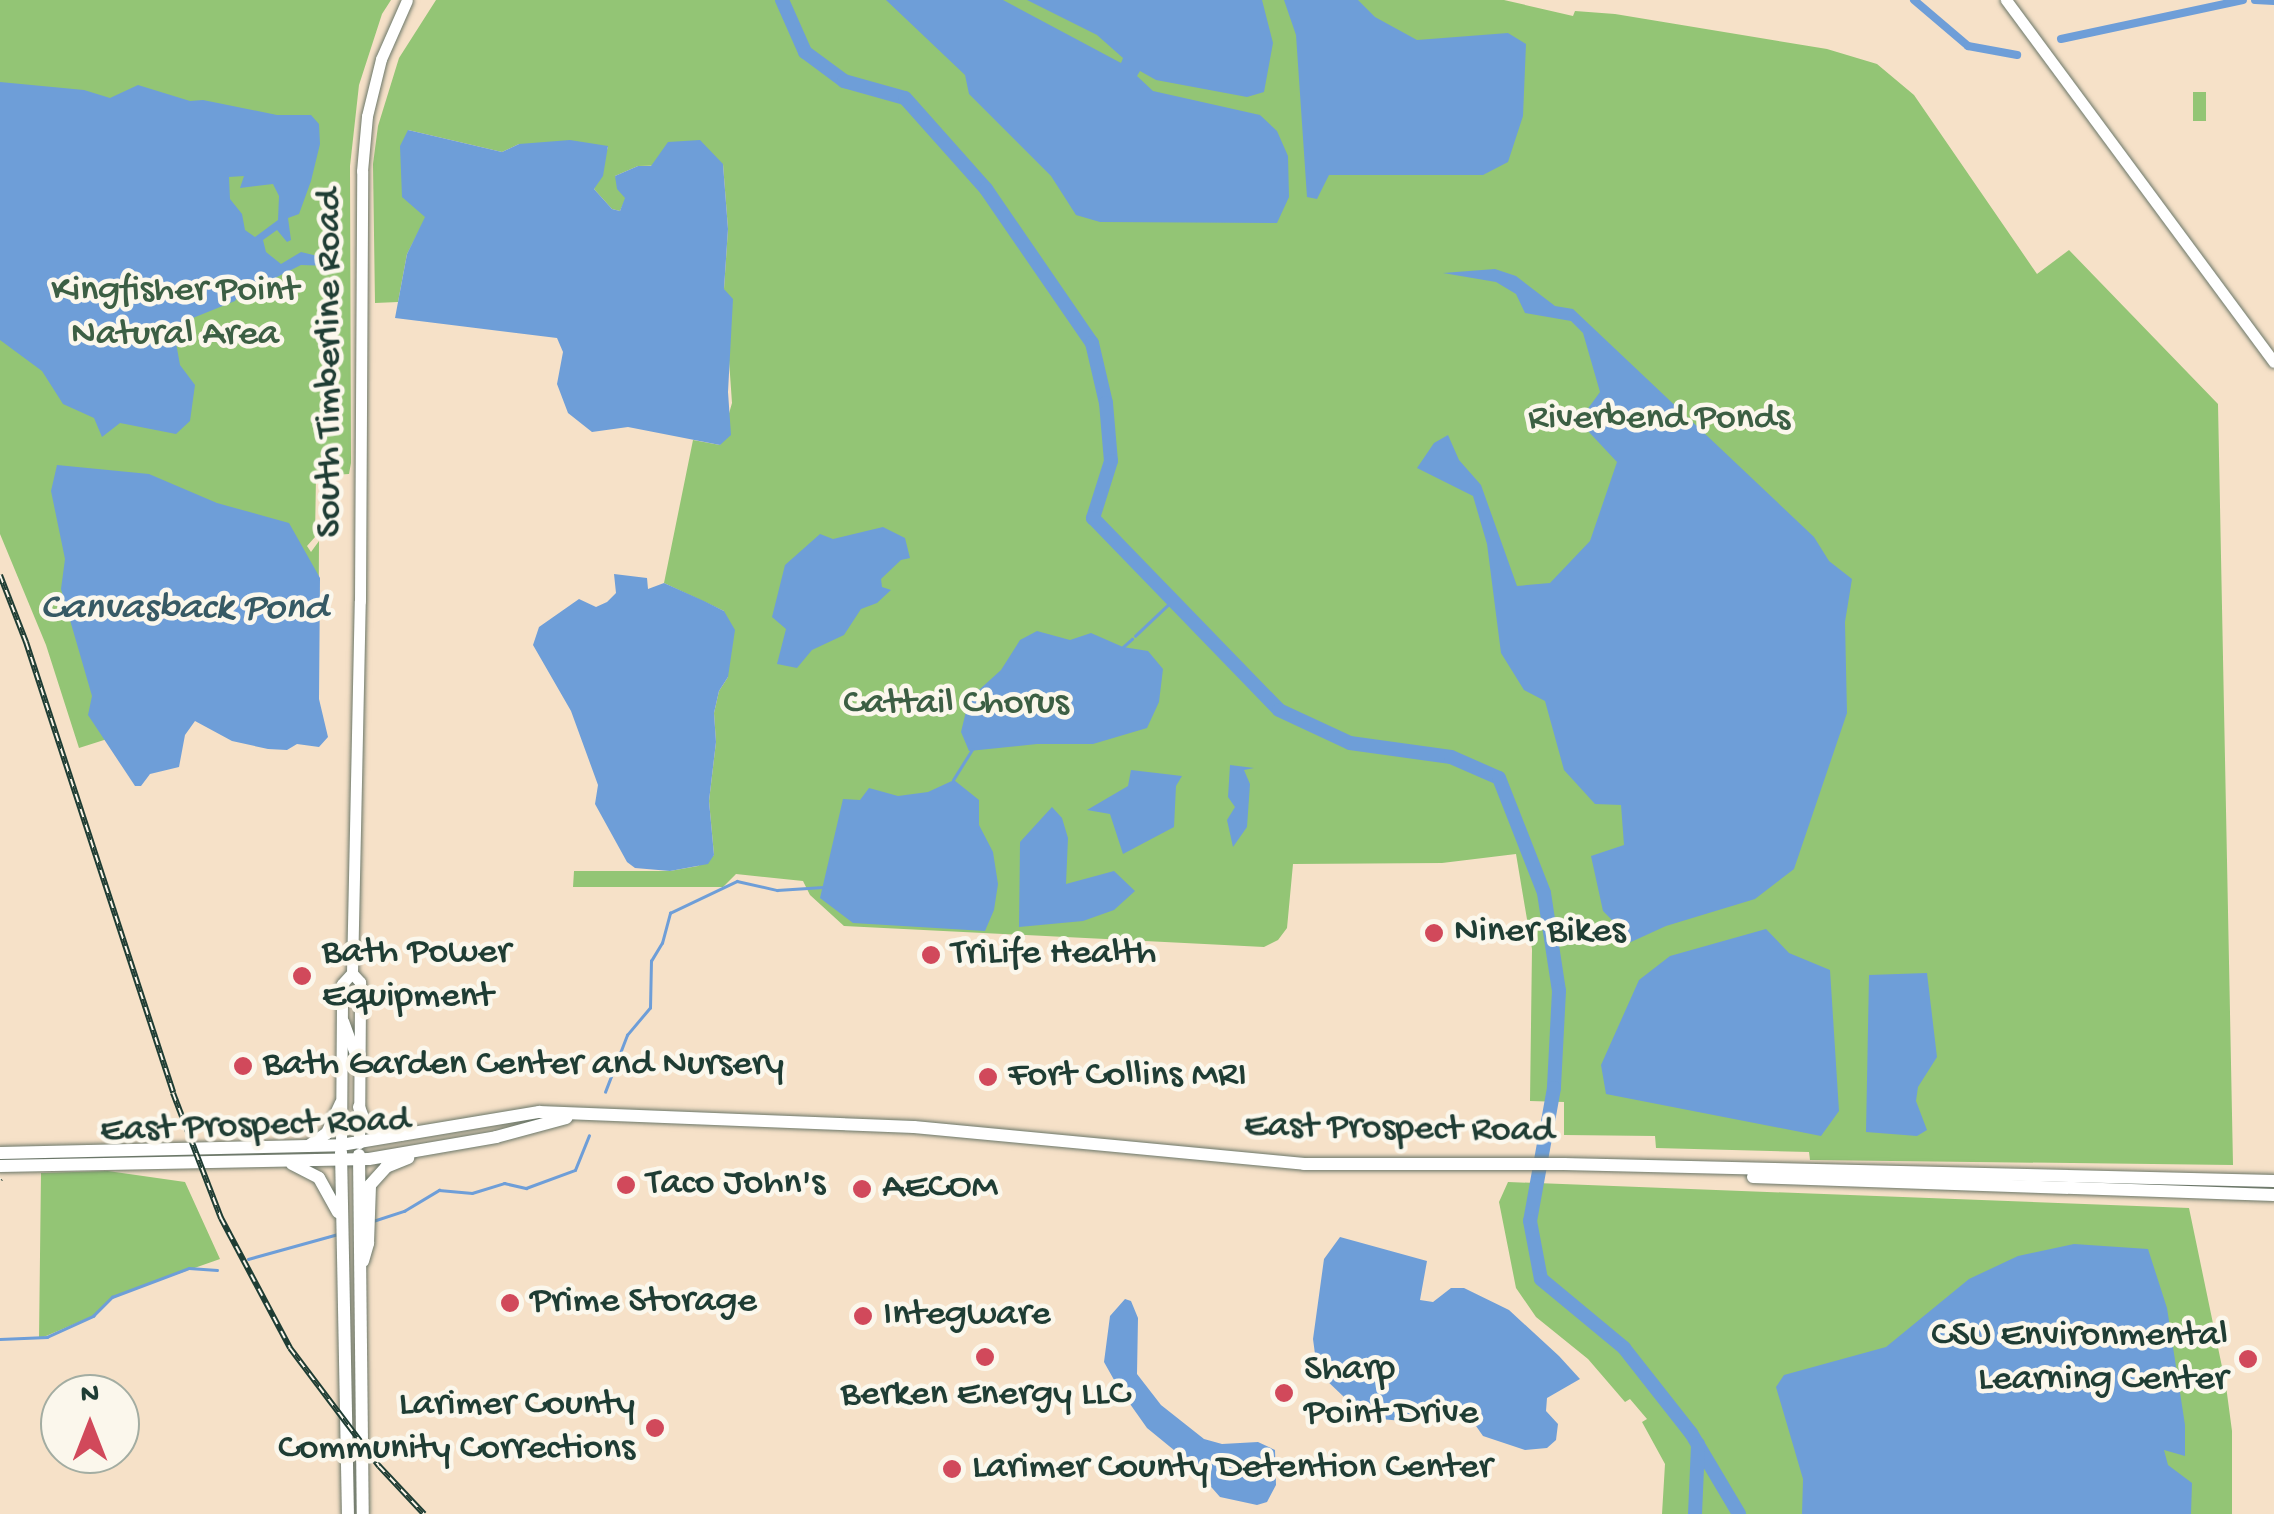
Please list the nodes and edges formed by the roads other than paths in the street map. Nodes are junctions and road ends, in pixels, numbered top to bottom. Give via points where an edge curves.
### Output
1 (407, 0) edge
2 (2006, 0) edge
3 (2274, 362) edge
4 (352, 973) junction
5 (342, 1020) junction
6 (360, 1067) junction
7 (341, 1103) junction
8 (359, 1107) junction
9 (568, 1117) junction
10 (410, 1136) junction
11 (359, 1143) junction
12 (342, 1145) junction
13 (308, 1146) junction
14 (413, 1152) junction
15 (0, 1153) edge
16 (341, 1160) junction
17 (359, 1160) junction
18 (285, 1161) junction
19 (0, 1166) edge
20 (1691, 1170) junction
21 (2274, 1181) edge
22 (2274, 1196) edge
23 (363, 1200) junction
24 (341, 1210) junction
25 (348, 1514) edge
26 (363, 1514) edge

1 - 4 main road, South Timberline Road via 381,60 362,171
2 - 3 main road
4 - 5 main road, South Timberline Road via 342,984
4 - 6 main road, South Timberline Road via 360,982
5 - 6 main road
5 - 7 main road, South Timberline Road
6 - 8 main road, South Timberline Road
7 - 12 main road, South Timberline Road
7 - 13 main road via 327,1133
8 - 10 main road via 372,1127
8 - 11 main road, South Timberline Road
9 - 10 main road, East Prospect Road via 538,1112
9 - 14 main road, East Prospect Road
9 - 20 main road, East Prospect Road via 914,1127 1304,1164
10 - 11 main road, East Prospect Road
11 - 12 main road, East Prospect Road
11 - 17 main road, South Timberline Road
12 - 13 main road, East Prospect Road
12 - 16 main road, South Timberline Road
13 - 15 main road, East Prospect Road
14 - 17 main road, East Prospect Road
14 - 23 main road via 375,1177
16 - 17 main road, East Prospect Road
16 - 18 main road, East Prospect Road
16 - 24 main road, South Timberline Road
17 - 23 main road, South Timberline Road
18 - 19 main road, East Prospect Road
18 - 24 main road via 319,1178
20 - 21 main road, East Prospect Road
20 - 22 main road, East Prospect Road via 1864,1183
23 - 26 main road, South Timberline Road
24 - 25 main road, South Timberline Road

